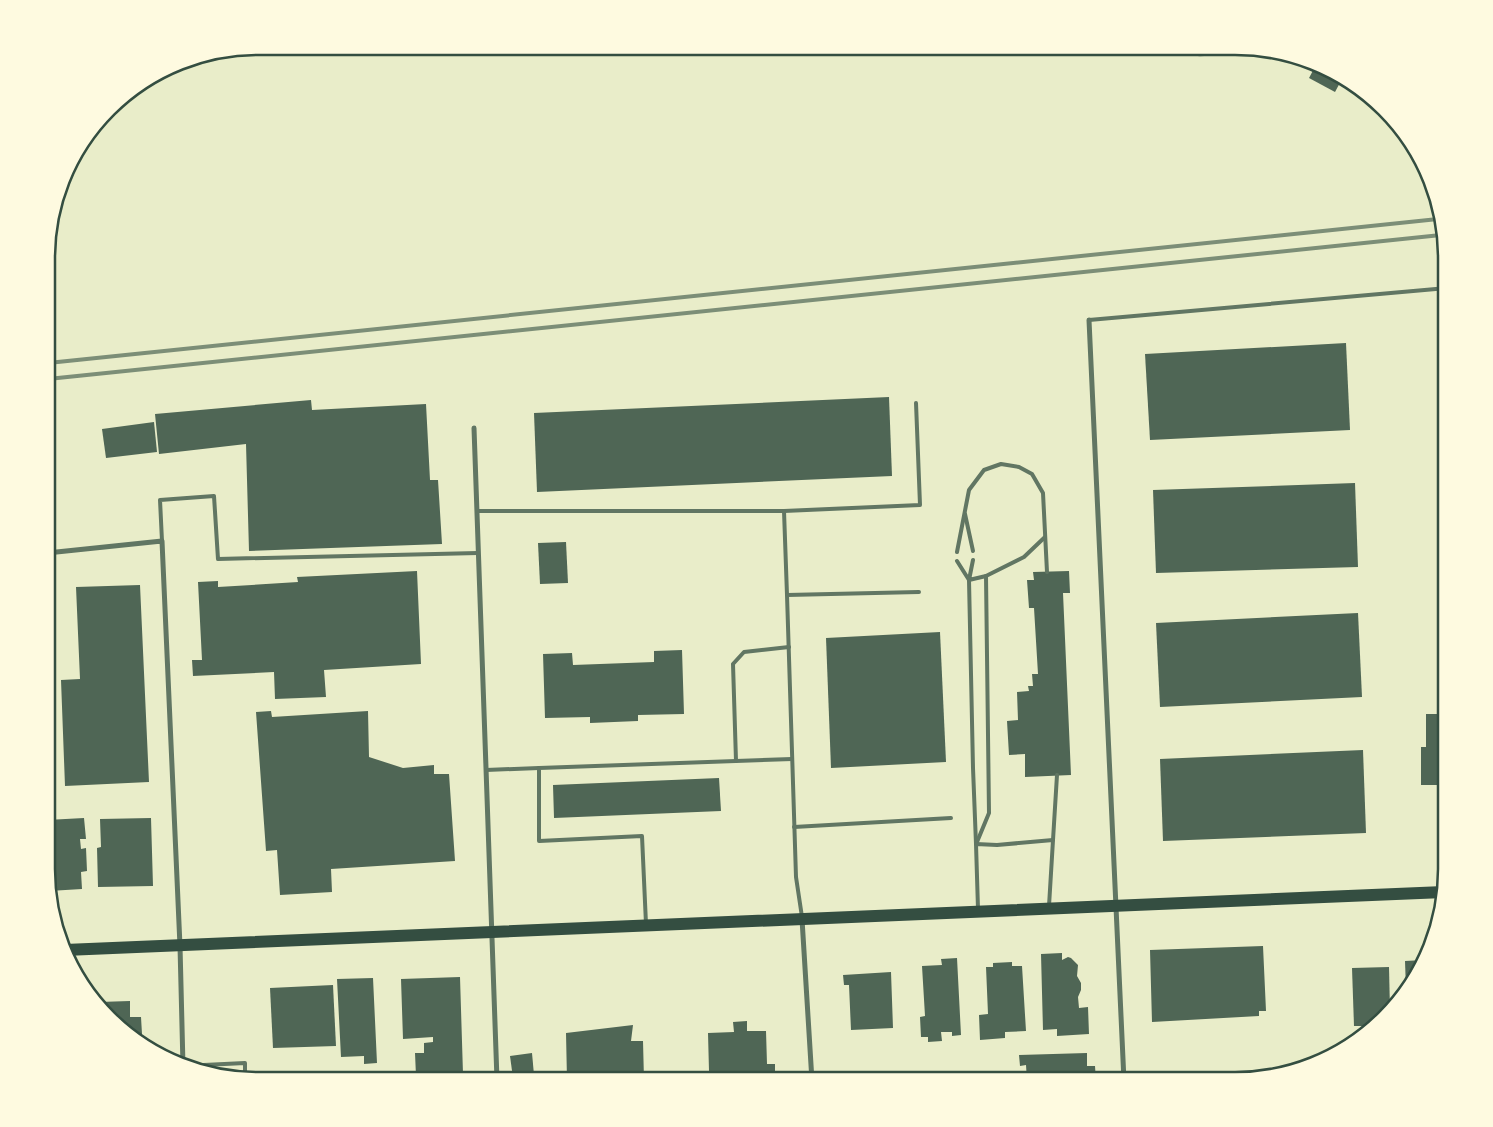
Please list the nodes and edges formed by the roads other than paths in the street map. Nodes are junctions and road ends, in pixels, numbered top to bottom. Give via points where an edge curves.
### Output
1 (1438, 289) edge
2 (1088, 320) joint
3 (916, 403) dead end
4 (474, 428) dead end
5 (477, 511) junction
6 (784, 511) junction
7 (964, 513) junction
8 (1044, 537) junction
9 (162, 541) junction
10 (973, 551) dead end
11 (55, 552) edge
12 (957, 552) dead end
13 (478, 553) junction
14 (973, 560) dead end
15 (957, 561) dead end
16 (1047, 572) dead end
17 (986, 576) junction
18 (969, 580) junction
19 (918, 592) dead end
20 (787, 595) junction
21 (788, 646) junction
22 (792, 759) junction
23 (736, 761) junction
24 (539, 768) junction
25 (486, 770) junction
26 (1057, 775) dead end
27 (951, 818) dead end
28 (794, 826) junction
29 (1053, 840) junction
30 (976, 844) junction
31 (1436, 892) edge
32 (1116, 906) junction
33 (1049, 909) junction
34 (978, 912) junction
35 (802, 920) junction
36 (647, 926) junction
37 (492, 932) junction
38 (180, 946) junction
39 (72, 950) edge
40 (183, 1058) edge
41 (206, 1065) edge
42 (246, 1072) edge
43 (497, 1072) edge
44 (812, 1072) edge
45 (1124, 1072) edge

1 - 2 lane
2 - 32 street
3 - 6 lane via 920,505
4 - 5 street
5 - 6 lane
5 - 13 street
6 - 20 lane
7 - 8 lane via 969,490 984,470 1001,464 1019,467 1032,474 1043,493
7 - 10 lane
7 - 12 lane
8 - 16 lane
8 - 17 lane via 1024,557
9 - 11 street
9 - 13 lane via 160,500 214,496 218,560
9 - 38 street
13 - 25 street
14 - 18 lane
15 - 18 lane
17 - 18 lane
17 - 30 lane via 989,813
18 - 30 lane
19 - 20 lane
20 - 21 lane
21 - 22 lane
21 - 23 lane via 744,652 733,664
22 - 23 lane
22 - 28 lane
23 - 24 lane
24 - 25 lane
24 - 36 lane via 539,841 642,836
25 - 37 street
26 - 29 lane
27 - 28 lane
28 - 35 lane
29 - 30 lane
29 - 33 lane
30 - 34 lane
31 - 32 main road
32 - 33 main road
32 - 45 street
33 - 34 main road
34 - 35 main road
35 - 36 main road
35 - 44 street
36 - 37 main road
37 - 38 main road
37 - 43 street
38 - 39 main road
38 - 40 street
41 - 42 lane via 245,1063

